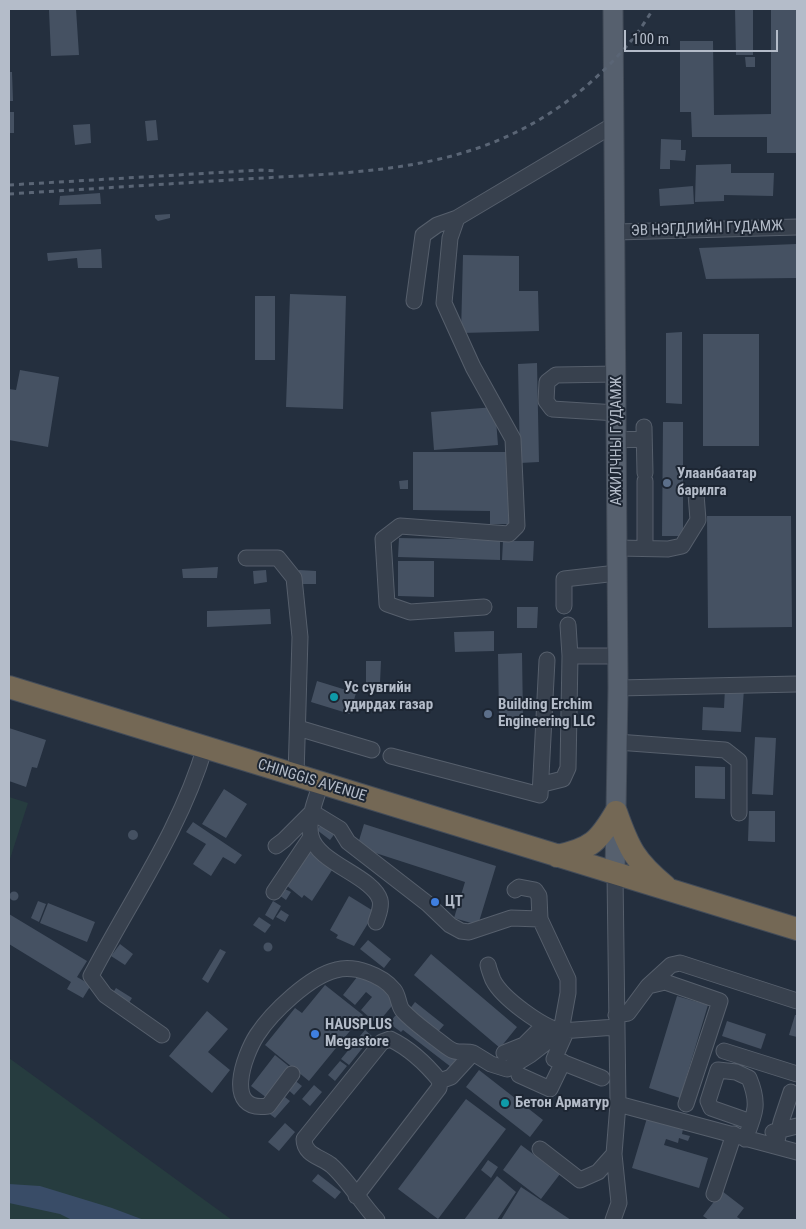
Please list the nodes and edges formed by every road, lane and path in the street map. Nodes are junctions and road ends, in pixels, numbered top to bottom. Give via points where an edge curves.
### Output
1 (613, 9) edge
2 (614, 124) junction
3 (457, 218) junction
4 (797, 227) edge
5 (616, 232) junction
6 (414, 302) dead end
7 (617, 374) junction
8 (617, 414) junction
9 (617, 440) junction
10 (696, 494) dead end
11 (617, 548) junction
12 (645, 548) junction
13 (246, 558) dead end
14 (617, 574) junction
15 (564, 606) dead end
16 (484, 607) dead end
17 (568, 625) dead end
18 (570, 656) junction
19 (618, 656) junction
20 (547, 660) dead end
21 (797, 684) edge
22 (9, 686) edge
23 (618, 688) junction
24 (298, 728) junction
25 (617, 742) junction
26 (205, 747) junction
27 (372, 750) dead end
28 (392, 756) dead end
29 (296, 776) junction
30 (320, 783) junction
31 (548, 783) dead end
32 (312, 812) junction
33 (616, 812) junction
34 (739, 813) dead end
35 (311, 838) junction
36 (276, 846) dead end
37 (557, 856) junction
38 (615, 874) junction
39 (515, 890) dead end
40 (671, 891) junction
41 (274, 892) dead end
42 (540, 919) junction
43 (376, 922) dead end
44 (797, 929) edge
45 (488, 965) dead end
46 (648, 986) junction
47 (797, 1001) edge
48 (616, 1021) junction
49 (544, 1025) junction
50 (564, 1031) junction
51 (162, 1035) dead end
52 (724, 1051) dead end
53 (473, 1053) junction
54 (504, 1053) dead end
55 (563, 1062) junction
56 (292, 1074) dead end
57 (797, 1074) edge
58 (519, 1075) dead end
59 (602, 1078) dead end
60 (440, 1081) junction
61 (791, 1092) dead end
62 (618, 1104) junction
63 (686, 1104) dead end
64 (752, 1122) dead end
65 (797, 1126) edge
66 (780, 1130) junction
67 (739, 1136) junction
68 (776, 1146) junction
69 (540, 1148) dead end
70 (797, 1152) edge
71 (614, 1154) junction
72 (714, 1194) dead end
73 (356, 1196) junction
74 (377, 1220) edge
75 (613, 1220) edge

1 - 2 main road, АЖИЛЧНЫ ГУДАМЖ
2 - 3 street
2 - 5 main road, АЖИЛЧНЫ ГУДАМЖ
3 - 6 street via 423,234
3 - 16 street via 450,238 444,304 473,367 513,439 517,526 509,534 400,526 383,540 387,604 410,612
4 - 5 street, ЭВ НЭГДЛИЙН ГУДАМЖ
5 - 7 main road, АЖИЛЧНЫ ГУДАМЖ
7 - 8 main road, АЖИЛЧНЫ ГУДАМЖ
7 - 8 street via 556,375 547,382 546,401 552,409
8 - 9 main road, АЖИЛЧНЫ ГУДАМЖ
9 - 11 main road, АЖИЛЧНЫ ГУДАМЖ
9 - 12 street via 644,433
10 - 12 street via 698,520 682,546
11 - 12 street
11 - 14 main road, АЖИЛЧНЫ ГУДАМЖ
13 - 24 street via 278,558 294,578 300,636
14 - 15 street via 564,579
14 - 19 main road, АЖИЛЧНЫ ГУДАМЖ
17 - 18 street
18 - 19 street
18 - 31 street via 568,768 563,779
19 - 23 main road, АЖИЛЧНЫ ГУДАМЖ
20 - 28 street via 540,795
21 - 23 street
22 - 26 highway, CHINGGIS AVENUE
23 - 25 main road, АЖИЛЧНЫ ГУДАМЖ
24 - 27 street
24 - 29 street
25 - 33 main road, АЖИЛЧНЫ ГУДАМЖ
25 - 34 street via 725,750 739,761
26 - 29 highway, CHINGGIS AVENUE
26 - 51 street via 178,822 91,976 105,995
29 - 30 highway, CHINGGIS AVENUE
30 - 32 street
30 - 37 highway, CHINGGIS AVENUE
32 - 35 street
32 - 36 street
32 - 42 street via 340,829 348,842 461,931 469,932 511,918
33 - 37 highway via 598,840 579,851
33 - 38 main road, АЖИЛЧНЫ ГУДАМЖ
33 - 40 highway via 634,856 643,868
35 - 41 street
35 - 43 street via 318,849 377,895 380,908
37 - 38 highway, CHINGGIS AVENUE
38 - 40 highway, CHINGGIS AVENUE
38 - 48 street
39 - 42 street via 519,887 535,890 539,896
40 - 44 highway, CHINGGIS AVENUE
42 - 50 street via 568,980
45 - 49 street via 493,981 505,994
46 - 47 street via 671,965 680,963
46 - 48 street via 628,1013
46 - 63 street via 665,982 720,1001
48 - 50 street
48 - 62 street
49 - 50 street
49 - 54 street via 524,1045
50 - 53 street via 507,1069
50 - 55 street via 554,1059
52 - 57 street
53 - 56 street via 455,1051 436,1039 401,1010 394,990 365,970 349,968 321,976 287,1000 258,1034 243,1069 242,1098 256,1107 268,1106
53 - 60 street via 451,1077
55 - 58 street via 550,1089
55 - 59 street
60 - 73 street via 439,1088
60 - 73 street via 402,1045 390,1039 382,1042 304,1139 304,1146 311,1154 340,1174
61 - 66 street
62 - 67 street
62 - 71 street
64 - 67 street
65 - 66 street
66 - 67 street
66 - 68 street
67 - 68 street
67 - 72 street
68 - 70 street
69 - 71 street via 580,1180 598,1172
71 - 75 street via 619,1203
73 - 74 street

